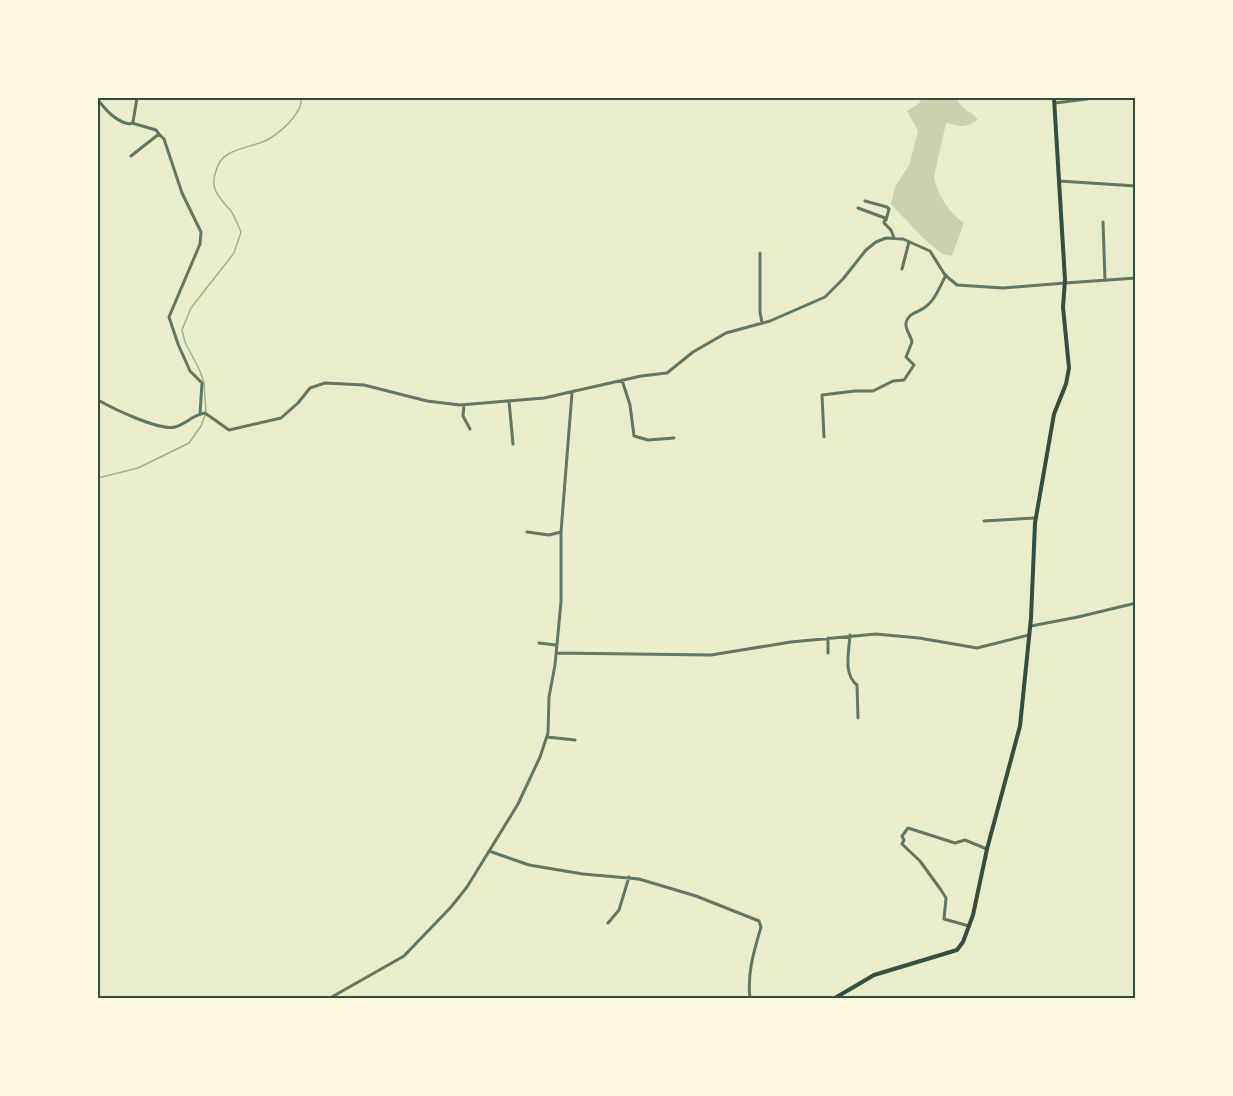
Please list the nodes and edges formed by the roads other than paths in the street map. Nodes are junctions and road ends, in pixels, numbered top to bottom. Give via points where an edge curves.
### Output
1 (137, 98) edge
2 (1087, 99) edge
3 (98, 100) edge
4 (1055, 100) edge
5 (132, 123) junction
6 (159, 134) junction
7 (131, 156) dead end
8 (1059, 181) junction
9 (1136, 186) edge
10 (865, 201) dead end
11 (858, 208) dead end
12 (886, 220) junction
13 (1103, 222) dead end
14 (894, 238) junction
15 (909, 242) junction
16 (760, 254) dead end
17 (902, 269) dead end
18 (946, 275) junction
19 (1136, 278) edge
20 (1105, 280) junction
21 (1065, 283) junction
22 (762, 323) junction
23 (622, 380) junction
24 (572, 393) junction
25 (98, 400) edge
26 (509, 401) junction
27 (464, 405) junction
28 (200, 414) junction
29 (470, 429) dead end
30 (824, 437) dead end
31 (674, 438) dead end
32 (513, 444) dead end
33 (1035, 518) junction
34 (984, 521) dead end
35 (527, 532) dead end
36 (561, 532) junction
37 (1136, 603) edge
38 (1031, 626) junction
39 (850, 635) junction
40 (1029, 635) junction
41 (828, 638) junction
42 (538, 643) dead end
43 (556, 645) junction
44 (556, 653) junction
45 (828, 653) dead end
46 (858, 718) dead end
47 (547, 737) junction
48 (575, 740) dead end
49 (987, 849) junction
50 (489, 851) junction
51 (629, 877) junction
52 (608, 923) dead end
53 (969, 926) junction
54 (838, 998) edge
55 (330, 999) edge
56 (750, 999) edge

1 - 5 street
2 - 4 street
3 - 5 street via 120,121
4 - 8 main road
5 - 6 street
6 - 7 street
6 - 28 street via 201,232 200,244 170,317 190,371 202,383
8 - 9 street
8 - 21 main road
10 - 12 street via 887,207
11 - 12 street
12 - 14 street via 884,223
13 - 20 street
14 - 15 street
14 - 22 street via 881,239 866,250 825,297
15 - 17 street
15 - 18 street via 932,253
16 - 22 street
18 - 21 street via 961,286 1003,288
18 - 30 street via 925,308 907,320 912,342 906,356 914,365 904,380 892,381 873,391 822,395
19 - 20 street
20 - 21 street
21 - 33 main road via 1063,307 1069,368 1054,414
22 - 23 street via 726,333 669,372
23 - 24 street
23 - 31 street via 634,436 648,440
24 - 26 street
24 - 36 street
25 - 28 street via 114,410 164,427 175,427
26 - 27 street
26 - 32 street
27 - 28 street via 427,402 364,385 330,383 310,388 293,408 274,421 228,430 205,413
27 - 29 street via 463,416
33 - 34 street
33 - 38 main road
35 - 36 street
36 - 43 street via 561,602
37 - 38 street
38 - 40 main road
39 - 40 street via 912,637 971,648
39 - 41 street
39 - 46 street via 848,673 857,685
40 - 49 main road via 1017,739
41 - 44 street via 711,655
41 - 45 street
42 - 43 street
43 - 44 street
44 - 47 street
47 - 48 street
47 - 50 street via 518,804
49 - 53 main road
49 - 53 street via 965,840 955,843 908,828 902,836 902,844 922,863 945,896 944,919
50 - 51 street via 529,865
50 - 55 street via 462,894 416,946
51 - 52 street via 619,910
51 - 56 street via 696,896 759,921 761,927 750,968
53 - 54 main road via 954,952 874,975

